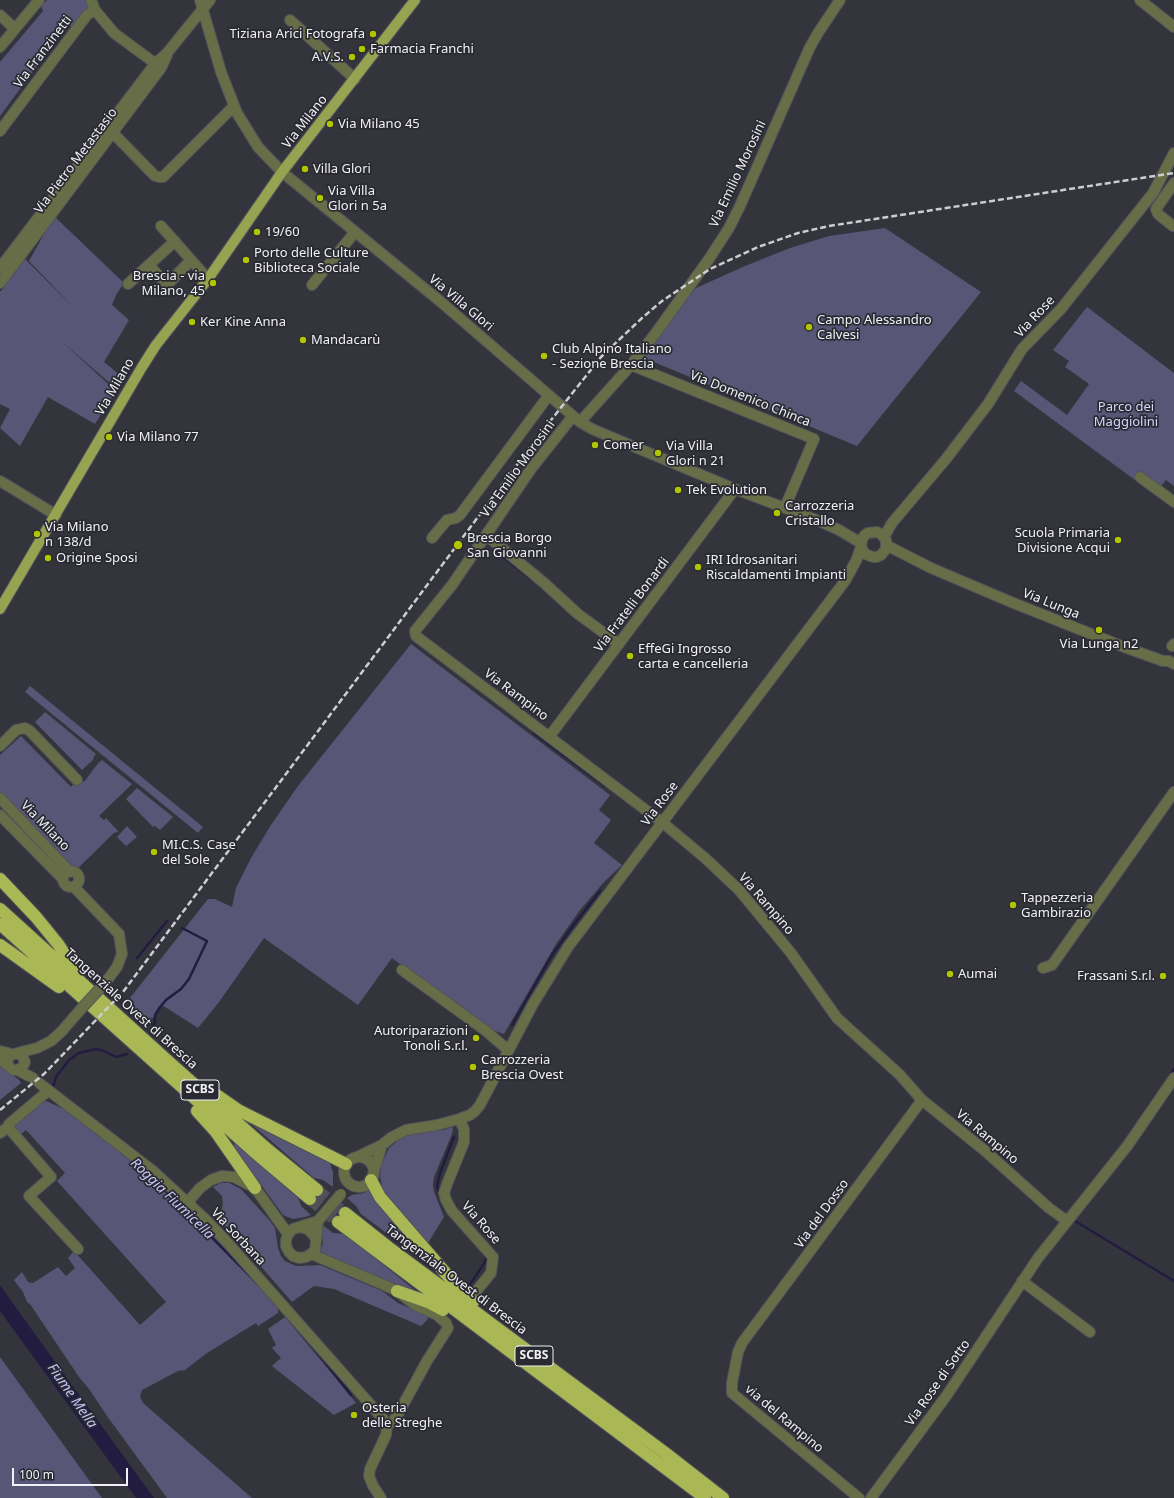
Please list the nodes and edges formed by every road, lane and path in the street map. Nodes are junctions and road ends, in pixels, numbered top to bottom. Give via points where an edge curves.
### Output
1 (39, 0) edge
2 (91, 0) edge
3 (210, 0) edge
4 (415, 0) edge
5 (840, 0) edge
6 (1140, 0) edge
7 (201, 5) edge
8 (95, 10) junction
9 (0, 15) edge
10 (290, 20) dead end
11 (1174, 27) edge
12 (15, 29) junction
13 (0, 47) edge
14 (158, 66) junction
15 (355, 79) junction
16 (234, 106) junction
17 (0, 131) edge
18 (113, 133) junction
19 (1174, 153) edge
20 (282, 172) junction
21 (1172, 182) edge
22 (161, 226) dead end
23 (1173, 226) dead end
24 (355, 232) junction
25 (175, 242) junction
26 (191, 260) junction
27 (149, 265) junction
28 (0, 268) edge
29 (1, 279) edge
30 (208, 279) junction
31 (128, 284) dead end
32 (312, 285) dead end
33 (631, 365) junction
34 (549, 395) junction
35 (577, 419) junction
36 (1140, 476) dead end
37 (0, 481) edge
38 (736, 489) junction
39 (913, 497) junction
40 (1174, 502) edge
41 (786, 507) junction
42 (56, 515) junction
43 (839, 530) junction
44 (871, 532) junction
45 (486, 535) junction
46 (432, 538) dead end
47 (885, 541) junction
48 (861, 545) junction
49 (875, 557) junction
50 (920, 563) junction
51 (845, 581) junction
52 (0, 609) edge
53 (416, 636) joint
54 (618, 644) junction
55 (1172, 661) edge
56 (549, 737) junction
57 (0, 746) edge
58 (77, 780) dead end
59 (1174, 792) edge
60 (0, 798) edge
61 (0, 815) edge
62 (663, 823) junction
63 (67, 876) junction
64 (0, 879) edge
65 (0, 909) edge
66 (0, 924) edge
67 (0, 945) edge
68 (1043, 968) dead end
69 (402, 970) dead end
70 (87, 986) junction
71 (98, 1012) junction
72 (37, 1048) junction
73 (508, 1050) junction
74 (0, 1051) edge
75 (15, 1054) junction
76 (4, 1062) edge
77 (170, 1063) junction
78 (22, 1066) junction
79 (168, 1076) junction
80 (1174, 1078) edge
81 (39, 1083) dead end
82 (48, 1091) junction
83 (922, 1100) junction
84 (459, 1119) junction
85 (4, 1130) edge
86 (382, 1145) junction
87 (349, 1164) junction
88 (372, 1177) junction
89 (361, 1187) junction
90 (255, 1188) junction
91 (340, 1194) junction
92 (187, 1203) junction
93 (341, 1217) tunnel mouth
94 (318, 1221) junction
95 (1067, 1221) junction
96 (299, 1227) junction
97 (288, 1234) junction
98 (316, 1238) junction
99 (78, 1249) dead end
100 (311, 1254) junction
101 (1022, 1281) junction
102 (397, 1291) junction
103 (474, 1295) dead end
104 (1090, 1332) dead end
105 (502, 1339) junction
106 (742, 1343) joint
107 (386, 1425) junction
108 (381, 1498) edge
109 (706, 1498) edge
110 (723, 1498) edge
111 (859, 1498) edge
112 (871, 1498) edge

1 - 12 street
2 - 8 street
3 - 7 street, Via Pietro Metastasio
4 - 15 main road, Via Milano
5 - 33 street, Via Emilio Morosini via 810,47 729,228 696,278
6 - 11 street
7 - 14 street, Via Pietro Metastasio
7 - 16 street, Via Villa Glori
8 - 14 street via 114,33
8 - 17 street, Via Franzinetti via 87,16
9 - 12 street
10 - 15 street
12 - 13 street
14 - 18 street, Via Pietro Metastasio
14 - 28 street, Via Pietro Metastasio
15 - 20 main road, Via Milano
16 - 18 street via 159,177 155,176
16 - 20 street, Via Villa Glori via 246,130
18 - 29 street, Via Pietro Metastasio
19 - 39 street, Via Rose via 1153,193 1061,309 1022,349 988,404
20 - 24 street, Via Villa Glori
20 - 30 main road, Via Milano
21 - 23 street via 1156,209 1158,214
22 - 25 street
24 - 32 street
24 - 34 street, Via Villa Glori
25 - 26 street
25 - 27 street
26 - 27 street via 167,285
26 - 30 street
27 - 31 street
30 - 42 main road, Via Milano via 156,345
33 - 35 street, Via Emilio Morosini
33 - 41 street, Via Domenico Chinca via 814,439
34 - 35 street, Via Villa Glori
34 - 46 street via 460,515 447,520
35 - 38 street, Via Villa Glori via 592,429
35 - 45 street, Via Emilio Morosini via 534,464
36 - 40 street
37 - 42 street
38 - 41 street, Via Villa Glori
38 - 54 street, Via Fratelli Bonardi
39 - 44 street, Via Rose
39 - 47 street, Via Rose via 888,528
41 - 43 street, Via Villa Glori
42 - 52 main road, Via Milano
43 - 44 street, Via Villa Glori
43 - 48 street, Via Villa Glori
44 - 47 street via 877,532
44 - 48 street via 862,539
45 - 53 street, Via Emilio Morosini via 452,585 415,631
45 - 54 street via 578,614
47 - 49 street via 884,552
47 - 50 street, Via Lunga
48 - 49 street via 865,554
48 - 51 street, Via Rose
49 - 50 street, Via Lunga via 898,557
49 - 51 street, Via Rose
50 - 55 street, Via Lunga via 1124,647 1162,661
51 - 62 street, Via Rose
53 - 56 street, Via Rampino
54 - 56 street, Via Fratelli Bonardi
56 - 62 street, Via Rampino
57 - 58 street via 16,730 25,728
59 - 68 street via 1052,965
60 - 63 street, Via Milano
61 - 63 street, Via Milano
62 - 73 street, Via Rose via 568,947
62 - 83 street, Via Rampino via 739,890 791,953 837,1018 900,1075
63 - 72 street, bridge via 67,886 74,887 119,934 122,954 117,967 105,983 62,1032
64 - 70 highway via 50,933
65 - 70 highway, Tangenziale Ovest di Brescia / SCBS
66 - 71 highway, Tangenziale Ovest di Brescia / SCBS
67 - 71 highway
69 - 73 street
70 - 77 highway, Tangenziale Ovest di Brescia / SCBS
71 - 79 highway, Tangenziale Ovest di Brescia / SCBS
72 - 75 street
72 - 78 street
73 - 84 street, Via Rose via 480,1105 470,1115
74 - 75 street
75 - 76 street
75 - 78 street via 22,1055
76 - 78 street via 12,1070
77 - 79 highway, Tangenziale Ovest di Brescia / SCBS via 267,1149 313,1195 258,1156
77 - 87 highway via 191,1074 238,1110
79 - 90 highway via 177,1094 216,1132
80 - 95 street, Via Rose di Sotto via 1128,1145
81 - 82 street, Via Sorbana
82 - 85 street
82 - 92 street, Via Sorbana via 131,1153
83 - 95 street, Via Rampino
83 - 106 street, Via del Dosso
84 - 86 street via 406,1130
84 - 103 street, Via Rose via 464,1129 464,1142 444,1193 452,1211 493,1257 490,1272
85 - 99 street via 51,1177 29,1196
86 - 87 street
86 - 88 street
87 - 88 street via 367,1160 371,1164
87 - 89 street via 346,1181 355,1187
87 - 91 street
88 - 89 street via 367,1185
88 - 105 highway via 380,1197 465,1296 493,1318
89 - 91 street
90 - 92 street via 234,1177 222,1176 200,1188
90 - 97 street
91 - 94 street, bridge
92 - 107 street, Via Sorbana via 236,1252
93 - 105 highway, Tangenziale Ovest di Brescia / SCBS
94 - 96 street
94 - 98 street
95 - 101 street, Via Rose di Sotto
96 - 97 street
96 - 98 street via 309,1230
97 - 100 street via 286,1246 293,1256 299,1258
98 - 100 street via 315,1250
100 - 102 street
101 - 104 street
101 - 112 street, Via Rose di Sotto via 947,1394
102 - 105 highway via 439,1307 480,1337
102 - 107 street via 415,1305 437,1315 448,1328 393,1422
105 - 109 highway, Tangenziale Ovest di Brescia / SCBS
105 - 110 highway, Tangenziale Ovest di Brescia / SCBS via 664,1452
106 - 111 street, via del Rampino via 738,1352 732,1393
107 - 108 street via 386,1435 369,1476 372,1486

